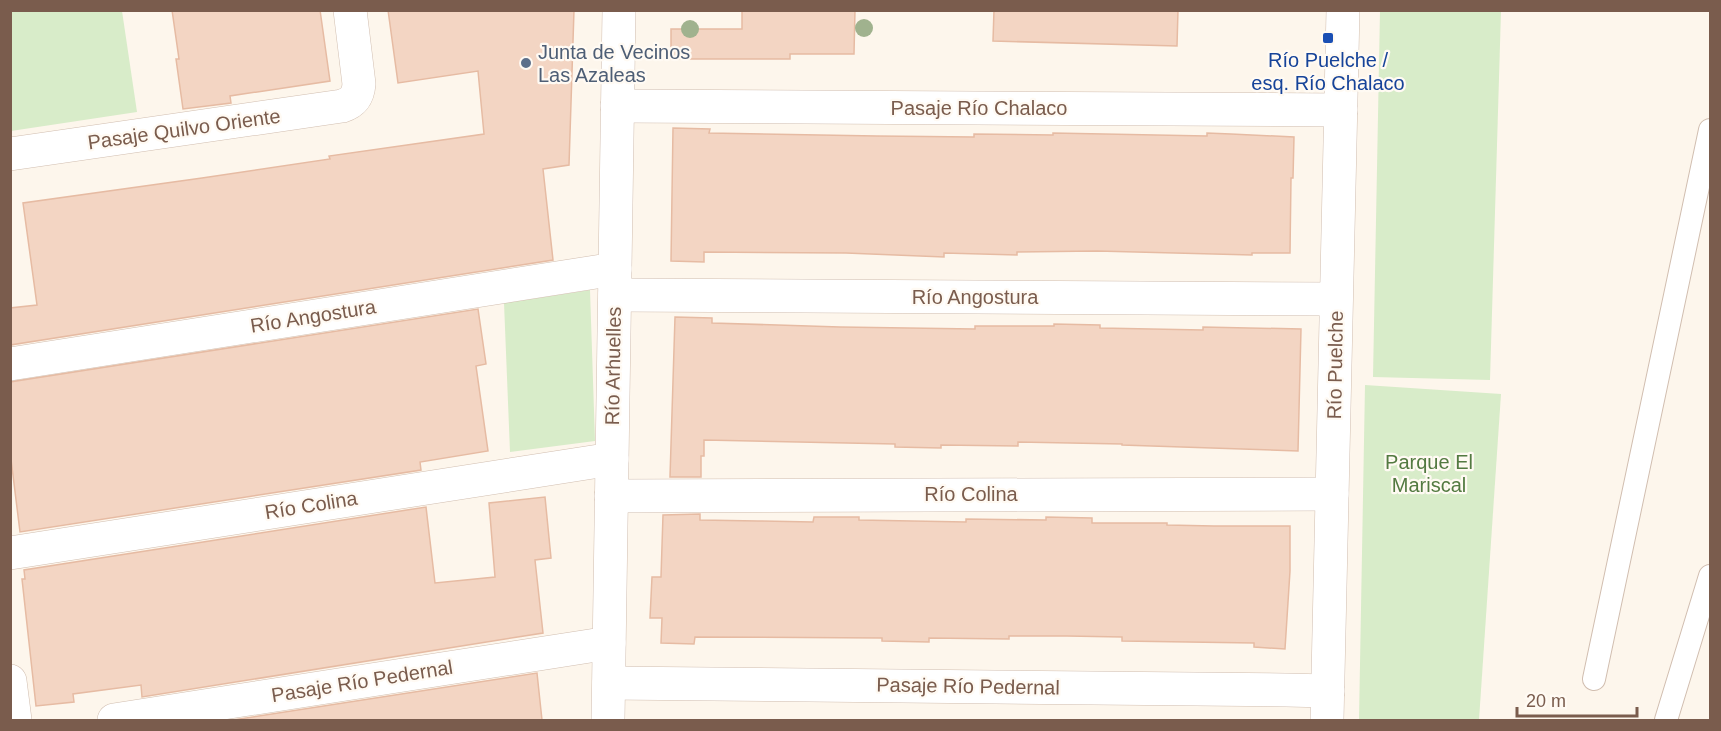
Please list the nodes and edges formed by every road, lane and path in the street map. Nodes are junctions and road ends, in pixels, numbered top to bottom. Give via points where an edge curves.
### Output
1 (350, 10) edge
2 (619, 10) edge
3 (1343, 10) edge
4 (617, 106) junction
5 (1341, 110) junction
6 (1710, 130) edge
7 (10, 154) edge
8 (615, 282) junction
9 (1336, 299) junction
10 (10, 364) edge
11 (612, 459) junction
12 (1332, 494) junction
13 (611, 496) junction
14 (10, 553) edge
15 (1710, 576) edge
16 (609, 643) junction
17 (1594, 679) dead end
18 (10, 681) edge
19 (609, 683) junction
20 (1327, 706) edge
21 (15, 720) edge
22 (114, 720) edge
23 (608, 720) edge
24 (1666, 720) edge

1 - 7 street, Pasaje Quilvo Oriente via 359,91 356,98 342,106
2 - 4 street, Río Arhuelles
3 - 5 street, Río Puelche
4 - 5 street, Pasaje Río Chalaco
4 - 8 street, Río Arhuelles
5 - 9 street, Río Puelche
6 - 17 lane
8 - 9 street, Río Angostura
8 - 10 street, Río Angostura
8 - 11 street, Río Arhuelles
9 - 12 street, Río Puelche
11 - 13 street, Río Arhuelles
11 - 14 street, Río Colina
12 - 13 street, Río Colina
12 - 20 street, Río Puelche
13 - 16 street, Río Arhuelles
15 - 24 lane
16 - 19 street, Río Arhuelles
16 - 22 street, Pasaje Río Pedernal
18 - 21 street
19 - 20 street, Pasaje Río Pedernal via 1251,689
19 - 23 street, Río Arhuelles

